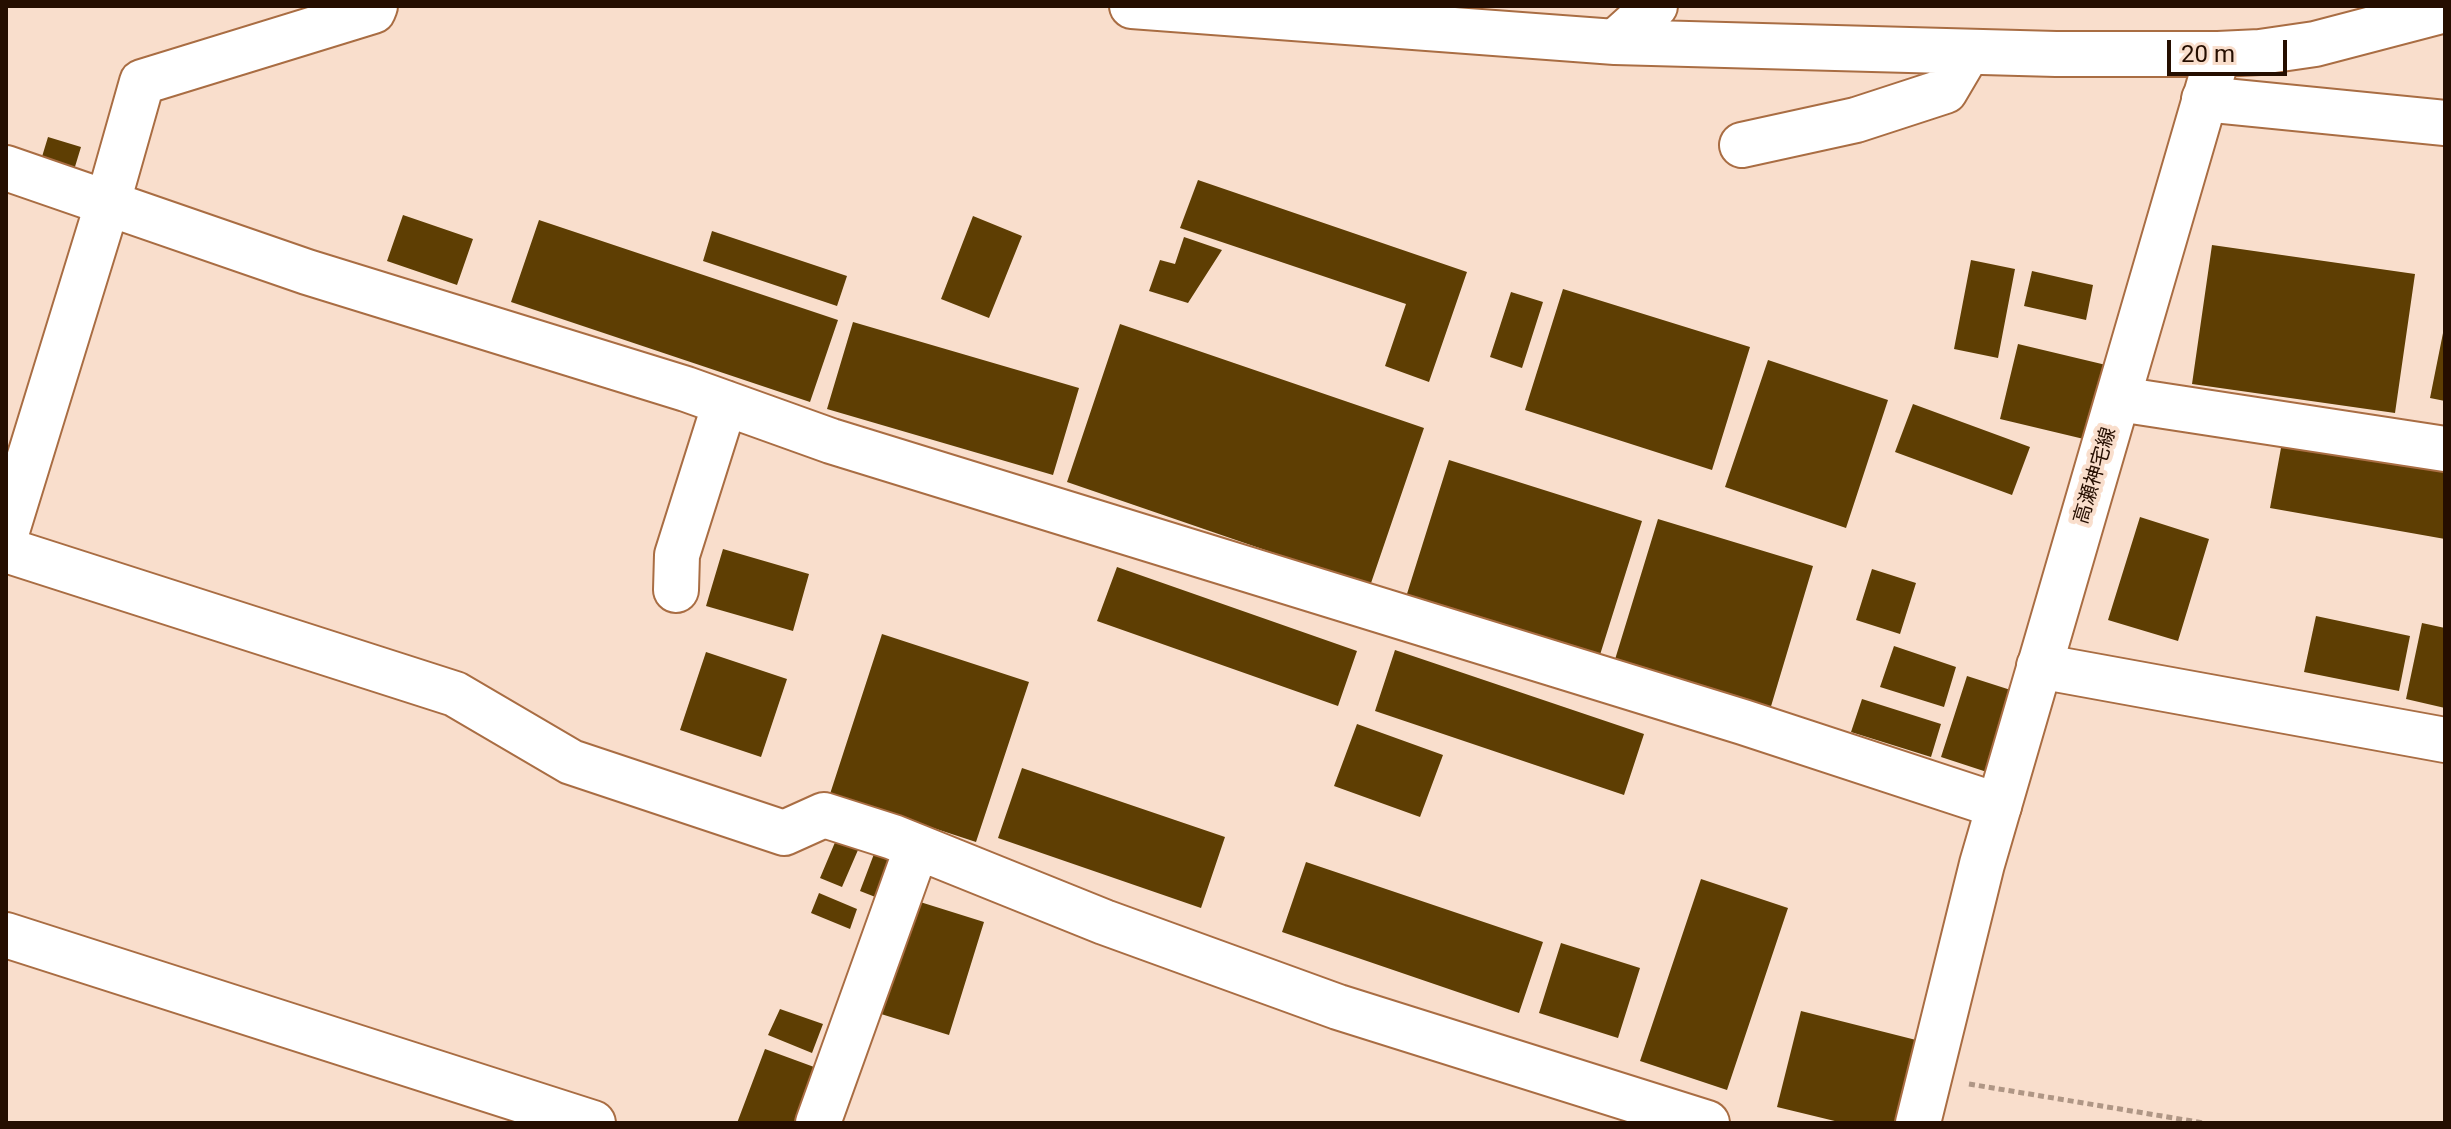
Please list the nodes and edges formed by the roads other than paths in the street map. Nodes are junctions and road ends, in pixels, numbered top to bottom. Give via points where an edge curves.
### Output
1 (375, 6) edge
2 (1132, 6) edge
3 (1655, 6) edge
4 (2445, 10) edge
5 (1615, 42) junction
6 (1968, 52) junction
7 (2218, 54) junction
8 (2204, 99) junction
9 (2445, 123) edge
10 (1742, 145) dead end
11 (6, 168) edge
12 (108, 202) junction
13 (2119, 399) junction
14 (725, 403) junction
15 (2445, 449) edge
16 (6, 534) edge
17 (6, 550) edge
18 (676, 590) dead end
19 (2039, 666) junction
20 (2445, 740) edge
21 (1999, 806) junction
22 (917, 847) junction
23 (6, 935) edge
24 (593, 1123) edge
25 (818, 1123) edge
26 (1707, 1123) edge
27 (1918, 1123) edge

1 - 12 street via 373,11 142,82
2 - 5 street
3 - 5 street
4 - 7 street via 2315,44
5 - 6 street
6 - 7 street
6 - 10 street via 1945,91 1856,120
7 - 8 street, 高瀬神宅線
8 - 9 street
8 - 13 street, 高瀬神宅線
11 - 12 street
12 - 14 street via 307,272
12 - 16 street
13 - 15 street
13 - 19 street, 高瀬神宅線
14 - 18 street via 677,555
14 - 21 street via 831,441
17 - 22 street via 455,694 571,762 784,833 824,815
19 - 20 street
19 - 21 street, 高瀬神宅線
21 - 27 street, 高瀬神宅線
22 - 25 street
22 - 26 street via 1338,1007
23 - 24 street

